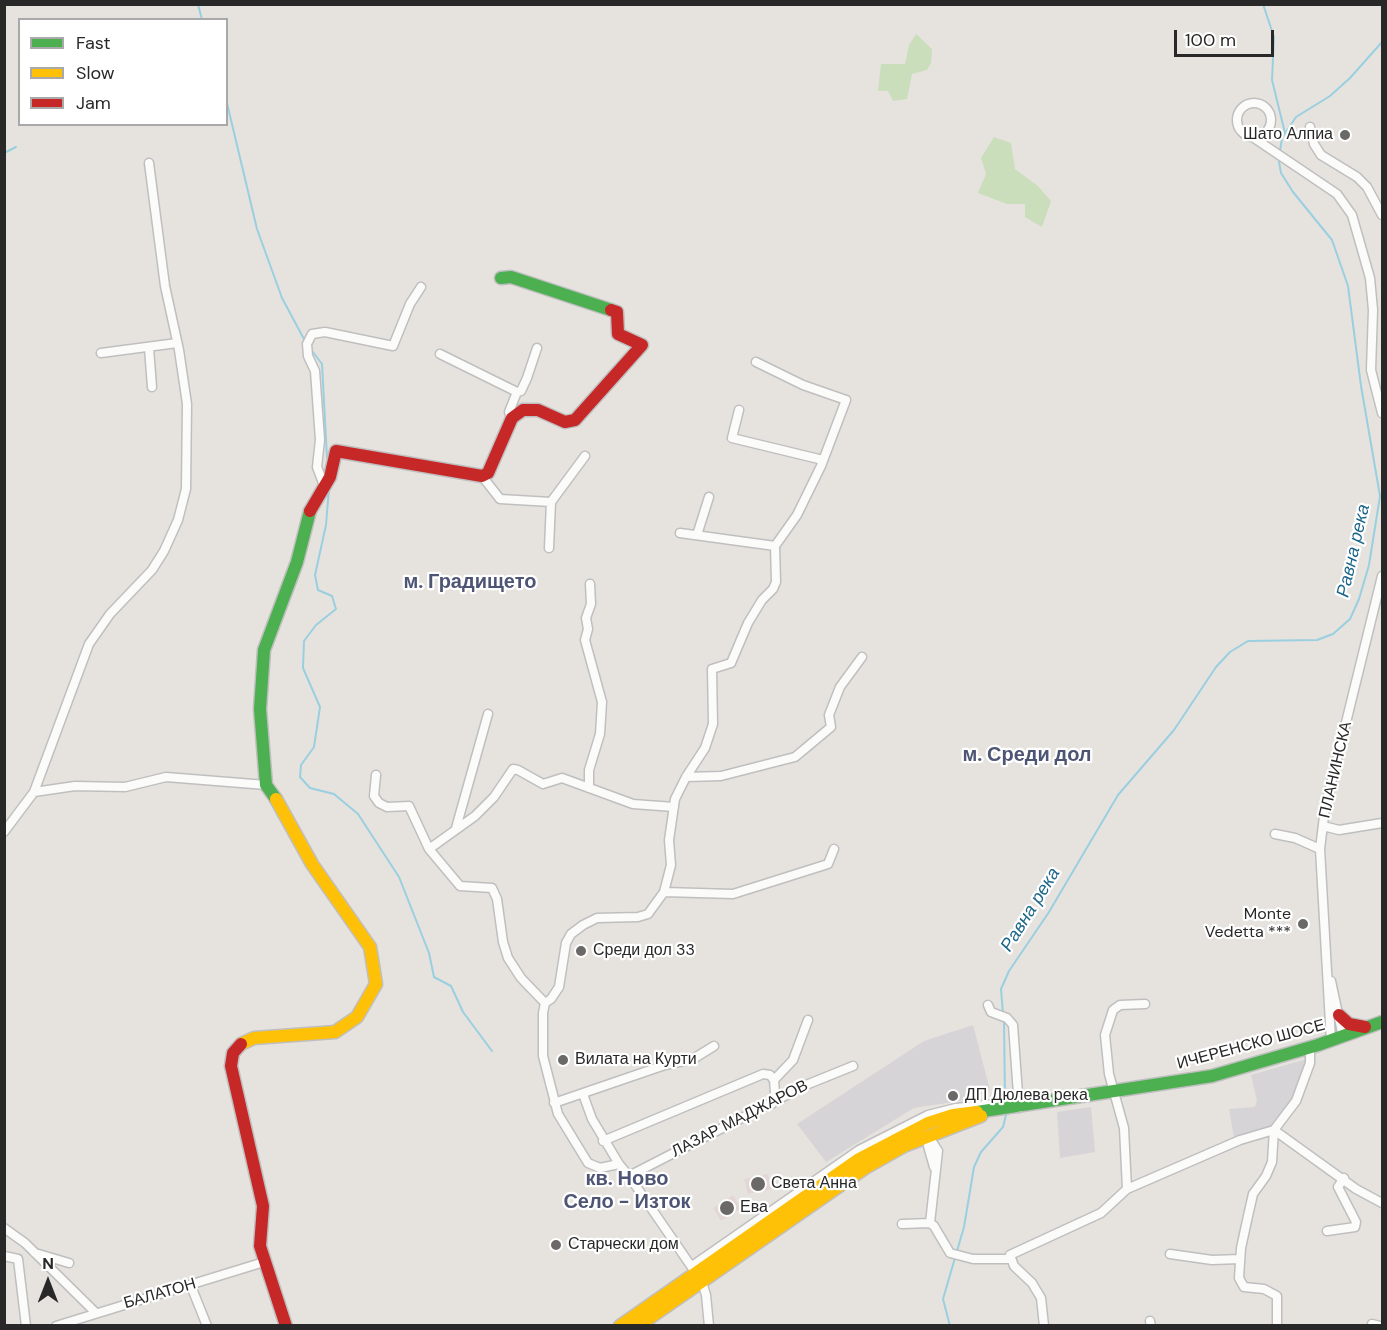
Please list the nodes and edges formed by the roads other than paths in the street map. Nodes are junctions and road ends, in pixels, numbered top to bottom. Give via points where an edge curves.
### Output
1 (1310, 127) dead end
2 (1268, 129) junction
3 (1251, 136) junction
4 (1272, 151) junction
5 (149, 163) dead end
6 (1383, 215) edge
7 (501, 278) dead end
8 (421, 286) dead end
9 (177, 343) junction
10 (149, 348) junction
11 (537, 348) dead end
12 (101, 353) dead end
13 (440, 354) dead end
14 (756, 362) dead end
15 (152, 387) dead end
16 (517, 392) junction
17 (739, 410) dead end
18 (1383, 413) edge
19 (512, 418) junction
20 (585, 456) dead end
21 (824, 460) junction
22 (482, 476) junction
23 (327, 484) junction
24 (709, 496) dead end
25 (551, 502) junction
26 (680, 533) dead end
27 (698, 535) junction
28 (775, 546) junction
29 (549, 548) dead end
30 (1383, 576) edge
31 (590, 584) dead end
32 (862, 657) dead end
33 (488, 714) dead end
34 (376, 776) dead end
35 (686, 777) junction
36 (266, 785) junction
37 (589, 788) junction
38 (34, 792) junction
39 (675, 807) junction
40 (1383, 823) edge
41 (1323, 826) junction
42 (456, 828) junction
43 (4, 832) edge
44 (1275, 834) dead end
45 (429, 849) junction
46 (834, 849) dead end
47 (1320, 849) junction
48 (664, 891) junction
49 (1328, 968) junction
50 (545, 1003) junction
51 (1145, 1004) dead end
52 (988, 1005) dead end
53 (1339, 1015) junction
54 (808, 1020) dead end
55 (1383, 1022) edge
56 (1369, 1027) junction
57 (1337, 1039) junction
58 (714, 1046) dead end
59 (1310, 1047) junction
60 (853, 1066) dead end
61 (774, 1080) junction
62 (583, 1094) junction
63 (1114, 1094) junction
64 (554, 1103) junction
65 (772, 1104) junction
66 (994, 1108) junction
67 (1019, 1108) junction
68 (928, 1123) junction
69 (1274, 1130) junction
70 (929, 1137) junction
71 (603, 1141) junction
72 (619, 1164) junction
73 (629, 1176) junction
74 (1344, 1178) junction
75 (1128, 1190) junction
76 (1383, 1203) edge
77 (930, 1223) junction
78 (902, 1224) dead end
79 (4, 1228) edge
80 (1327, 1231) dead end
81 (35, 1252) junction
82 (1170, 1254) dead end
83 (4, 1256) edge
84 (1010, 1259) junction
85 (1240, 1259) junction
86 (264, 1262) junction
87 (69, 1263) dead end
88 (697, 1274) junction
89 (191, 1286) junction
90 (95, 1312) junction
91 (26, 1326) edge
92 (56, 1326) edge
93 (207, 1326) edge
94 (286, 1326) edge
95 (620, 1326) edge
96 (638, 1326) edge
97 (709, 1326) edge
98 (1044, 1326) edge
99 (1277, 1326) edge

1 - 6 street via 1321,155 1362,182
2 - 3 street
2 - 3 street via 1268,110 1249,104 1240,109 1237,119 1240,129
2 - 4 street
3 - 4 street
4 - 18 street via 1336,194 1352,215 1370,278 1371,370
5 - 9 street via 165,286
7 - 19 street via 512,277 617,312 618,334 642,345 575,420 565,422 538,410 523,410
8 - 23 street via 393,346 325,332 312,334 308,347 315,371 320,440 317,467
9 - 10 street
9 - 38 street via 187,404 189,448 186,489 177,520 152,570 110,614 89,644
10 - 12 street
10 - 15 street
11 - 16 street via 522,391
13 - 16 street
14 - 21 street via 846,400
16 - 19 street via 509,412
17 - 21 street via 732,438
19 - 22 street via 488,473
20 - 25 street
21 - 28 street via 797,514
22 - 23 street via 336,451
22 - 25 street via 500,499
23 - 36 street via 312,506 297,562 264,650 260,709
24 - 27 street
25 - 29 street
26 - 27 street
27 - 28 street
28 - 35 street via 773,590 748,623 731,663 712,669 713,724 705,748
30 - 41 street, ПЛАНИНСКА
31 - 37 street via 585,640 602,702
32 - 35 street via 840,687 829,715 831,727 795,757 721,776
33 - 42 street
34 - 45 street via 374,796 379,803 387,807 409,806
35 - 39 street
36 - 38 street via 166,777 125,787 75,786
36 - 86 street via 312,864 370,947 376,984 357,1017 335,1032 254,1038 243,1041 233,1053 231,1066 263,1206
37 - 39 street via 633,804
37 - 42 street via 562,778 543,784 513,769 495,797
38 - 43 street
39 - 48 street via 669,840 671,865
40 - 41 street via 1338,830
41 - 47 street, ПЛАНИНСКА
42 - 45 street
44 - 47 street
45 - 50 street via 460,886 492,888 508,958
46 - 48 street via 828,864 733,894
47 - 49 street, ПЛАНИНСКА
48 - 50 street via 648,914 606,916 571,934 559,987
49 - 53 street
49 - 57 street
50 - 64 street via 543,1056
51 - 63 street via 1120,1005 1108,1021 1105,1047
52 - 67 street via 991,1012 1013,1025
53 - 56 street via 1349,1024
53 - 57 street
54 - 61 street via 793,1060
55 - 56 street, ИЧЕРЕНСКО ШОСЕ
56 - 57 street, ИЧЕРЕНСКО ШОСЕ
57 - 59 street, ИЧЕРЕНСКО ШОСЕ
58 - 62 street via 693,1059
59 - 63 street, ИЧЕРЕНСКО ШОСЕ via 1212,1076
59 - 69 street via 1310,1063 1296,1101
60 - 65 street, ЛАЗАР МАДЖАРОВ
61 - 65 street
61 - 71 street via 763,1074
62 - 64 street
62 - 71 street
63 - 67 street, ИЧЕРЕНСКО ШОСЕ
63 - 75 street via 1124,1128
64 - 72 street via 588,1163 600,1168
65 - 73 street, ЛАЗАР МАДЖАРОВ
66 - 67 street, ИЧЕРЕНСКО ШОСЕ
66 - 68 street
66 - 70 street
66 - 88 street via 956,1108 928,1115 859,1149
68 - 70 street
68 - 88 street via 859,1159
69 - 74 street
69 - 75 street via 1247,1137
69 - 85 street via 1272,1162 1253,1194
70 - 77 street via 934,1167
70 - 88 street via 866,1168
71 - 72 street
72 - 73 street
73 - 88 street
74 - 76 street
74 - 80 street via 1338,1187 1355,1227
75 - 84 street via 1101,1213 1015,1252
77 - 78 street
77 - 84 street via 954,1254
79 - 81 street
81 - 87 street
81 - 90 street
82 - 85 street
83 - 91 street via 17,1257
84 - 98 street via 1041,1298
85 - 99 street via 1239,1278 1244,1287 1264,1289 1277,1296
86 - 89 street, БАЛАТОН
86 - 94 street
88 - 95 street
88 - 96 street
88 - 97 street via 706,1296
89 - 90 street, БАЛАТОН
89 - 93 street
90 - 92 street, БАЛАТОН

